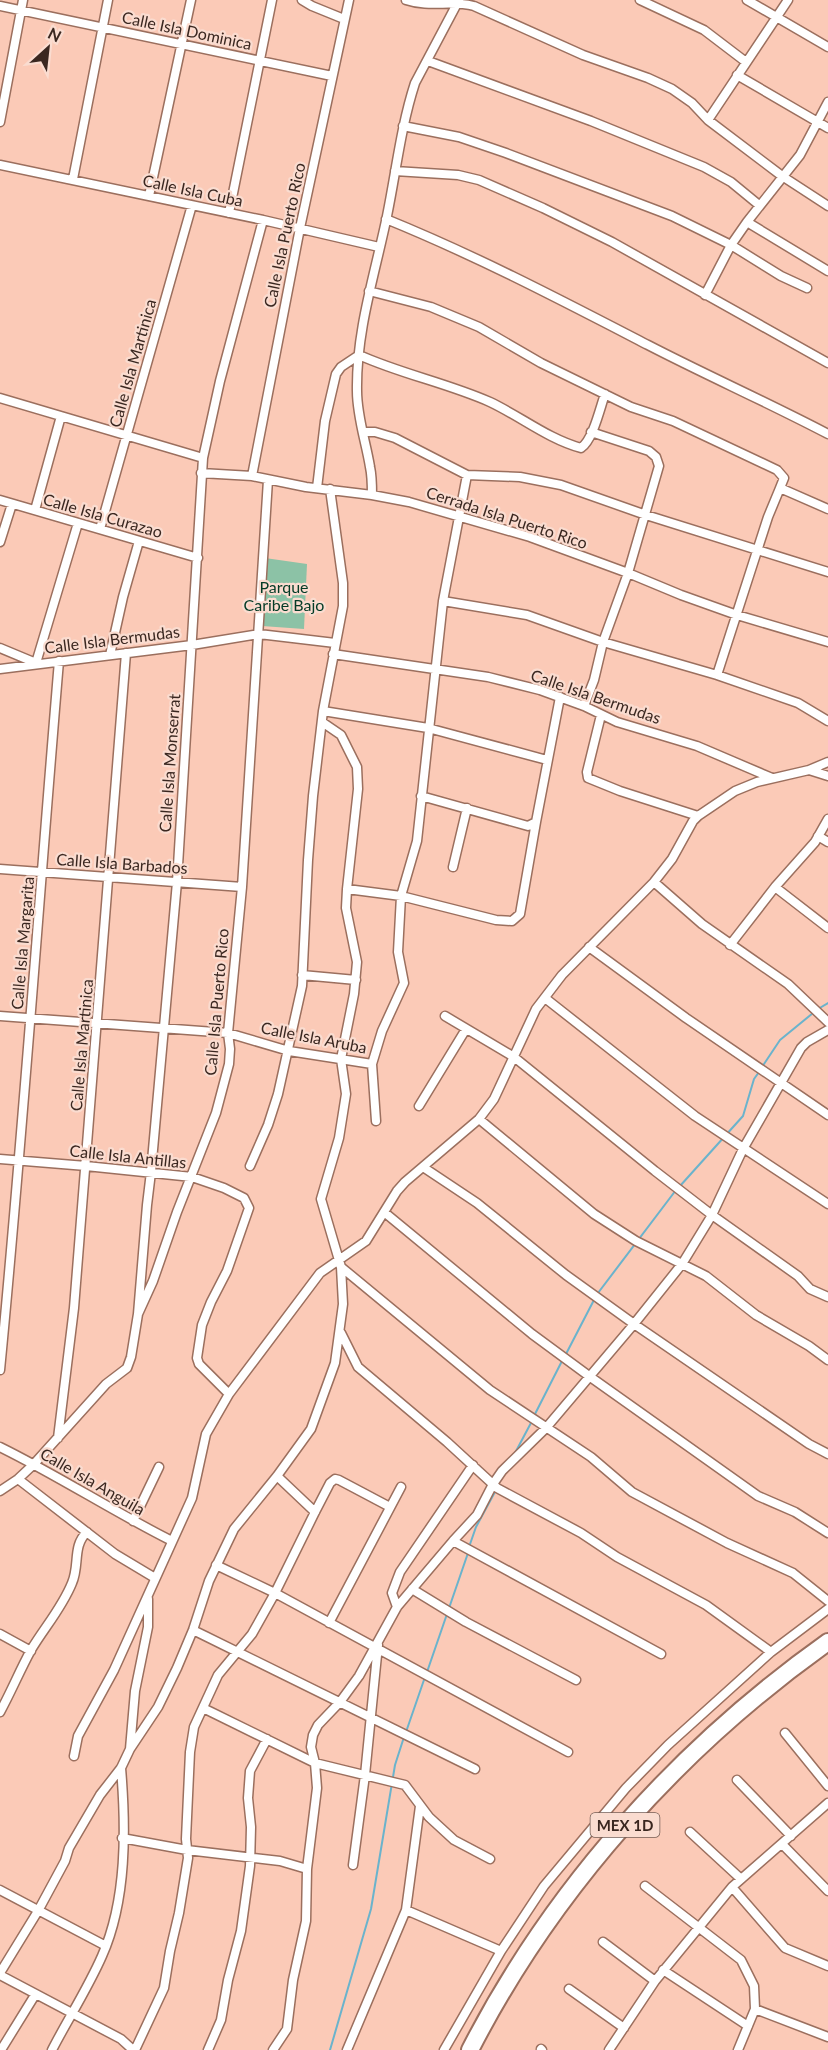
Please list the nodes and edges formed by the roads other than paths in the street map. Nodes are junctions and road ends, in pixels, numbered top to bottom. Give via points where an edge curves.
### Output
1 (24, 0) edge
2 (108, 0) edge
3 (191, 0) edge
4 (272, 0) edge
5 (302, 0) edge
6 (349, 0) edge
7 (406, 0) edge
8 (640, 0) edge
9 (747, 0) edge
10 (788, 0) edge
11 (458, 1) edge
12 (0, 6) edge
13 (21, 10) junction
14 (344, 19) junction
15 (777, 19) junction
16 (103, 28) junction
17 (183, 45) junction
18 (828, 47) edge
19 (260, 61) junction
20 (428, 61) junction
21 (746, 62) junction
22 (738, 75) junction
23 (332, 76) junction
24 (828, 102) edge
25 (708, 120) junction
26 (819, 121) junction
27 (0, 122) edge
28 (403, 126) junction
29 (828, 128) edge
30 (0, 165) edge
31 (395, 171) junction
32 (782, 176) junction
33 (73, 179) junction
34 (149, 196) junction
35 (192, 205) junction
36 (759, 205) junction
37 (828, 206) edge
38 (229, 213) junction
39 (386, 219) junction
40 (263, 220) junction
41 (747, 222) junction
42 (300, 228) junction
43 (731, 245) junction
44 (379, 247) junction
45 (828, 272) edge
46 (807, 288) dead end
47 (369, 291) junction
48 (705, 295) junction
49 (359, 355) junction
50 (828, 363) edge
51 (605, 394) junction
52 (0, 398) edge
53 (61, 416) junction
54 (363, 432) junction
55 (591, 432) junction
56 (828, 434) edge
57 (127, 437) junction
58 (203, 458) junction
59 (201, 473) junction
60 (467, 475) junction
61 (252, 476) junction
62 (268, 480) junction
63 (317, 488) junction
64 (780, 488) junction
65 (330, 489) junction
66 (372, 495) junction
67 (0, 500) edge
68 (12, 504) junction
69 (828, 509) edge
70 (35, 510) junction
71 (646, 515) junction
72 (459, 517) junction
73 (78, 523) junction
74 (100, 529) junction
75 (139, 541) junction
76 (0, 542) edge
77 (758, 551) junction
78 (198, 558) junction
79 (828, 572) edge
80 (628, 573) junction
81 (443, 601) junction
82 (737, 615) junction
83 (259, 634) junction
84 (603, 642) junction
85 (828, 642) edge
86 (335, 643) junction
87 (192, 645) junction
88 (0, 648) edge
89 (126, 653) junction
90 (333, 654) junction
91 (110, 655) junction
92 (59, 661) junction
93 (36, 663) junction
94 (0, 669) edge
95 (435, 669) junction
96 (717, 675) junction
97 (560, 697) junction
98 (584, 706) junction
99 (323, 711) junction
100 (601, 715) junction
101 (828, 721) edge
102 (322, 722) junction
103 (428, 728) junction
104 (547, 760) junction
105 (828, 762) edge
106 (809, 770) junction
107 (828, 776) edge
108 (772, 778) junction
109 (421, 796) junction
110 (467, 808) junction
111 (698, 816) junction
112 (828, 819) edge
113 (536, 822) junction
114 (818, 836) junction
115 (828, 842) edge
116 (453, 867) dead end
117 (0, 869) edge
118 (42, 872) junction
119 (109, 877) junction
120 (177, 882) junction
121 (654, 882) junction
122 (242, 887) junction
123 (775, 887) junction
124 (347, 889) junction
125 (401, 896) junction
126 (828, 928) edge
127 (730, 945) junction
128 (589, 947) junction
129 (302, 975) junction
130 (356, 980) junction
131 (545, 998) junction
132 (0, 1016) edge
133 (445, 1016) dead end
134 (31, 1018) junction
135 (828, 1022) edge
136 (98, 1023) junction
137 (164, 1029) junction
138 (466, 1029) junction
139 (828, 1030) edge
140 (228, 1033) junction
141 (289, 1051) junction
142 (514, 1056) junction
143 (341, 1059) junction
144 (372, 1064) junction
145 (780, 1083) junction
146 (419, 1106) dead end
147 (828, 1115) edge
148 (479, 1119) junction
149 (376, 1121) dead end
150 (743, 1149) junction
151 (0, 1160) edge
152 (18, 1160) junction
153 (86, 1166) junction
154 (250, 1166) dead end
155 (423, 1167) junction
156 (151, 1172) junction
157 (192, 1177) junction
158 (828, 1204) edge
159 (384, 1212) junction
160 (712, 1215) junction
161 (340, 1264) junction
162 (682, 1264) junction
163 (828, 1297) edge
164 (138, 1314) junction
165 (634, 1324) junction
166 (340, 1333) junction
167 (828, 1360) edge
168 (0, 1370) edge
169 (589, 1376) junction
170 (229, 1394) junction
171 (546, 1428) junction
172 (58, 1439) junction
173 (0, 1447) edge
174 (828, 1454) edge
175 (34, 1464) junction
176 (473, 1465) junction
177 (159, 1467) dead end
178 (277, 1476) junction
179 (18, 1479) junction
180 (493, 1484) junction
181 (401, 1487) dead end
182 (0, 1491) edge
183 (390, 1508) junction
184 (315, 1512) junction
185 (133, 1521) junction
186 (87, 1532) junction
187 (828, 1533) edge
188 (453, 1540) junction
189 (172, 1541) junction
190 (216, 1564) junction
191 (155, 1578) junction
192 (412, 1589) junction
193 (275, 1593) junction
194 (148, 1596) junction
195 (828, 1601) edge
196 (397, 1607) junction
197 (828, 1609) edge
198 (329, 1623) junction
199 (193, 1630) junction
200 (0, 1634) edge
201 (828, 1642) edge
202 (377, 1646) junction
203 (31, 1651) junction
204 (238, 1651) junction
205 (771, 1652) junction
206 (661, 1654) dead end
207 (576, 1680) dead end
208 (340, 1702) junction
209 (203, 1708) junction
210 (0, 1712) edge
211 (371, 1718) junction
212 (785, 1733) dead end
213 (267, 1738) junction
214 (130, 1749) junction
215 (568, 1752) dead end
216 (74, 1756) dead end
217 (315, 1763) junction
218 (121, 1768) junction
219 (475, 1769) dead end
220 (365, 1775) junction
221 (737, 1780) dead end
222 (828, 1786) edge
223 (828, 1803) edge
224 (420, 1806) junction
225 (690, 1832) dead end
226 (791, 1836) junction
227 (123, 1838) junction
228 (782, 1844) junction
229 (187, 1850) junction
230 (250, 1858) junction
231 (490, 1858) dead end
232 (353, 1865) dead end
233 (308, 1869) junction
234 (741, 1879) junction
235 (645, 1886) dead end
236 (732, 1887) junction
237 (0, 1890) edge
238 (828, 1891) edge
239 (406, 1910) junction
240 (38, 1911) junction
241 (698, 1927) junction
242 (603, 1942) dead end
243 (106, 1947) junction
244 (501, 1951) junction
245 (828, 1966) edge
246 (663, 1970) junction
247 (0, 1974) edge
248 (655, 1980) junction
249 (569, 1989) dead end
250 (35, 1995) junction
251 (755, 2009) junction
252 (72, 2013) junction
253 (748, 2026) junction
254 (624, 2028) junction
255 (828, 2037) edge
256 (1, 2050) edge
257 (52, 2050) edge
258 (134, 2050) edge
259 (208, 2050) edge
260 (273, 2050) edge
261 (347, 2050) edge
262 (444, 2050) edge
263 (470, 2050) edge
264 (609, 2050) edge
265 (738, 2050) edge

1 - 13 street
2 - 16 street
3 - 17 street
4 - 19 street
5 - 14 street
6 - 14 street, Calle Isla Puerto Rico
7 - 11 street via 428,5
8 - 21 street via 704,30
9 - 15 street
10 - 15 street
11 - 20 street
11 - 25 street via 672,89
12 - 13 street, Calle Isla Dominica
13 - 16 street, Calle Isla Dominica
13 - 27 street
14 - 23 street, Calle Isla Puerto Rico
15 - 18 street
15 - 21 street
16 - 17 street, Calle Isla Dominica
16 - 33 street
17 - 19 street, Calle Isla Dominica
17 - 34 street
19 - 23 street, Calle Isla Dominica
19 - 38 street
20 - 28 street via 415,83
20 - 36 street via 704,167 731,182
21 - 22 street
22 - 25 street
22 - 26 street
23 - 42 street, Calle Isla Puerto Rico
24 - 26 street
25 - 32 street
26 - 29 street
26 - 32 street via 800,155
28 - 31 street
28 - 43 street via 506,153 672,216
30 - 33 street, Calle Isla Cuba
31 - 39 street
31 - 48 street via 479,180 612,242
32 - 36 street
32 - 37 street
33 - 34 street, Calle Isla Cuba
34 - 35 street, Calle Isla Cuba
35 - 38 street, Calle Isla Cuba
35 - 57 street, Calle Isla Martinica
36 - 41 street
38 - 40 street, Calle Isla Cuba
39 - 44 street
39 - 56 street via 521,279
40 - 42 street, Calle Isla Cuba
40 - 58 street, Calle Isla Monserrat
41 - 43 street
41 - 45 street
42 - 44 street, Calle Isla Cuba
42 - 61 street, Calle Isla Puerto Rico
43 - 46 street
43 - 48 street
44 - 47 street
47 - 49 street
47 - 51 street via 431,307 479,327
48 - 50 street
49 - 54 street via 358,409
49 - 55 street via 491,403 581,448
49 - 63 street via 336,374 325,421
51 - 55 street
51 - 64 street via 777,470 784,478
52 - 53 street
53 - 57 street
53 - 70 street
54 - 60 street via 394,438
54 - 66 street
55 - 71 street via 650,451 656,457 659,466
57 - 58 street
57 - 74 street, Calle Isla Martinica
58 - 59 street, Calle Isla Monserrat
59 - 61 street, Cerrada Isla Puerto Rico
59 - 78 street, Calle Isla Monserrat
60 - 71 street via 520,477 561,485
60 - 72 street
61 - 62 street, Cerrada Isla Puerto Rico
62 - 63 street, Cerrada Isla Puerto Rico
62 - 83 street, Calle Isla Puerto Rico
63 - 65 street, Cerrada Isla Puerto Rico
64 - 69 street
64 - 77 street
65 - 66 street, Cerrada Isla Puerto Rico
65 - 86 street via 343,583 343,606
66 - 72 street, Cerrada Isla Puerto Rico
67 - 68 street, Calle Isla Curazao
68 - 70 street, Calle Isla Curazao
68 - 76 street
70 - 73 street, Calle Isla Curazao
71 - 77 street
71 - 80 street
72 - 80 street, Cerrada Isla Puerto Rico via 530,537
72 - 81 street
73 - 74 street, Calle Isla Curazao
73 - 93 street
74 - 75 street, Calle Isla Curazao
75 - 78 street, Calle Isla Curazao
75 - 91 street
77 - 79 street
77 - 82 street
78 - 87 street, Calle Isla Monserrat
80 - 82 street, Cerrada Isla Puerto Rico
80 - 84 street
81 - 84 street via 527,615
81 - 95 street
82 - 85 street, Cerrada Isla Puerto Rico
82 - 96 street
83 - 86 street, Calle Isla Bermudas
83 - 87 street, Calle Isla Bermudas
83 - 122 street, Calle Isla Puerto Rico
84 - 96 street
84 - 98 street
86 - 90 street
87 - 89 street, Calle Isla Bermudas
87 - 120 street, Calle Isla Monserrat
88 - 93 street
89 - 91 street, Calle Isla Bermudas
89 - 119 street, Calle Isla Martinica
90 - 95 street, Calle Isla Bermudas
90 - 99 street
91 - 92 street, Calle Isla Bermudas
92 - 93 street, Calle Isla Bermudas
92 - 118 street, Calle Isla Margarita
93 - 94 street, Calle Isla Bermudas
95 - 97 street, Calle Isla Bermudas via 488,677
95 - 103 street
96 - 101 street via 798,703
97 - 98 street, Calle Isla Bermudas
97 - 104 street
98 - 100 street, Calle Isla Bermudas
99 - 102 street
99 - 103 street
100 - 108 street, Calle Isla Bermudas via 697,746
100 - 111 street via 588,777
102 - 124 street via 341,735 357,767
102 - 129 street via 308,860
103 - 104 street
103 - 109 street
104 - 113 street
105 - 106 street
106 - 107 street
106 - 108 street
108 - 111 street via 735,791
109 - 110 street
109 - 125 street via 417,841
110 - 113 street via 528,826
110 - 116 street
111 - 121 street
112 - 114 street
113 - 125 street via 520,914 512,921
114 - 115 street
114 - 123 street
117 - 118 street, Calle Isla Barbados
118 - 119 street, Calle Isla Barbados
118 - 134 street, Calle Isla Margarita
119 - 120 street, Calle Isla Barbados
119 - 136 street, Calle Isla Martinica
120 - 122 street, Calle Isla Barbados
120 - 137 street, Calle Isla Monserrat
121 - 127 street
121 - 128 street
122 - 140 street, Calle Isla Puerto Rico
123 - 126 street
123 - 127 street
124 - 125 street
124 - 130 street
125 - 144 street via 398,952 404,983
127 - 135 street via 788,984
128 - 131 street
128 - 145 street
129 - 130 street
129 - 141 street
130 - 143 street
131 - 142 street
131 - 150 street
132 - 134 street, Calle Isla Aruba
133 - 138 street
134 - 136 street, Calle Isla Aruba
134 - 152 street, Calle Isla Margarita
136 - 137 street, Calle Isla Aruba
136 - 153 street, Calle Isla Martinica
137 - 140 street, Calle Isla Aruba
137 - 156 street, Calle Isla Monserrat
138 - 142 street
138 - 146 street
139 - 145 street via 801,1048
140 - 141 street, Calle Isla Aruba
140 - 157 street, Calle Isla Puerto Rico via 229,1064
141 - 143 street, Calle Isla Aruba
141 - 154 street via 268,1125
142 - 148 street via 494,1099
142 - 160 street
143 - 144 street, Calle Isla Aruba
143 - 161 street via 346,1094 339,1138 321,1200
144 - 149 street
145 - 147 street
145 - 150 street
148 - 155 street
148 - 162 street via 594,1214
150 - 158 street
150 - 160 street
151 - 152 street, Calle Isla Antillas
152 - 153 street, Calle Isla Antillas
152 - 168 street, Calle Isla Margarita
153 - 156 street, Calle Isla Antillas
153 - 172 street, Calle Isla Martinica
155 - 159 street via 397,1191
155 - 165 street via 477,1203
156 - 157 street, Calle Isla Antillas
156 - 164 street, Calle Isla Monserrat
157 - 164 street, Calle Isla Puerto Rico
157 - 170 street, Calle Isla Antillas via 224,1188 248,1202 238,1242 202,1325 197,1358
159 - 161 street via 366,1241
159 - 169 street
160 - 162 street
160 - 163 street via 798,1276 810,1289
161 - 166 street
161 - 170 street via 320,1273
161 - 171 street via 490,1390
162 - 165 street
162 - 167 street via 706,1276 756,1315
164 - 172 street, Calle Isla Puerto Rico via 127,1368 106,1384
165 - 169 street
165 - 174 street
166 - 176 street via 358,1366
166 - 178 street via 335,1363 311,1429
169 - 171 street
169 - 187 street via 758,1496 795,1512
170 - 189 street via 206,1434 192,1498
171 - 180 street
171 - 195 street via 591,1457 632,1492 793,1573
172 - 175 street, Calle Isla Puerto Rico
173 - 175 street, Calle Isla Anguila
175 - 179 street, Calle Isla Puerto Rico
175 - 185 street, Calle Isla Anguila
176 - 180 street
176 - 196 street via 394,1583 392,1593
177 - 185 street
178 - 184 street
178 - 190 street via 234,1529
179 - 182 street, Calle Isla Puerto Rico
179 - 186 street
180 - 188 street via 477,1515
180 - 205 street via 706,1605
181 - 183 street
183 - 184 street via 335,1479
183 - 198 street
184 - 193 street
185 - 189 street, Calle Isla Anguila
186 - 191 street
186 - 203 street via 77,1545 73,1582
188 - 192 street
188 - 206 street
189 - 191 street
190 - 193 street
190 - 199 street
191 - 194 street
192 - 196 street
192 - 207 street
193 - 198 street
193 - 204 street
194 - 214 street via 148,1627 135,1691
194 - 216 street via 78,1736
196 - 202 street
197 - 205 street
198 - 202 street
199 - 204 street
199 - 214 street via 158,1707
200 - 203 street
201 - 263 highway, MEX 1D via 703,1744 605,1848 522,1960
202 - 208 street
202 - 211 street
202 - 215 street
203 - 210 street
204 - 208 street
204 - 209 street via 219,1675
205 - 244 street via 626,1788 544,1886
208 - 211 street
208 - 217 street via 313,1735
209 - 213 street
209 - 229 street via 194,1727 190,1752
211 - 219 street
211 - 220 street
212 - 222 street
213 - 217 street
213 - 230 street via 250,1771
214 - 218 street
217 - 220 street
217 - 233 street via 317,1788
218 - 227 street
218 - 240 street via 74,1839
220 - 224 street via 405,1785
220 - 232 street
221 - 226 street
223 - 226 street
224 - 231 street via 453,1840
224 - 239 street
225 - 234 street
226 - 228 street
227 - 229 street
227 - 243 street via 122,1880
228 - 234 street
228 - 238 street
229 - 230 street
229 - 258 street via 164,1988
230 - 233 street
230 - 259 street via 239,1942 221,2020
233 - 260 street via 306,1921 289,2019
234 - 236 street
235 - 241 street
236 - 241 street
236 - 245 street via 785,1948
237 - 240 street
239 - 244 street
239 - 261 street
240 - 243 street
240 - 247 street
241 - 246 street
241 - 251 street via 741,1960 754,1986
242 - 248 street
243 - 252 street
244 - 262 street
246 - 248 street
246 - 253 street
247 - 250 street
248 - 254 street
249 - 254 street
250 - 252 street
250 - 256 street
251 - 253 street
251 - 255 street
252 - 257 street
252 - 258 street
253 - 265 street
254 - 264 street

